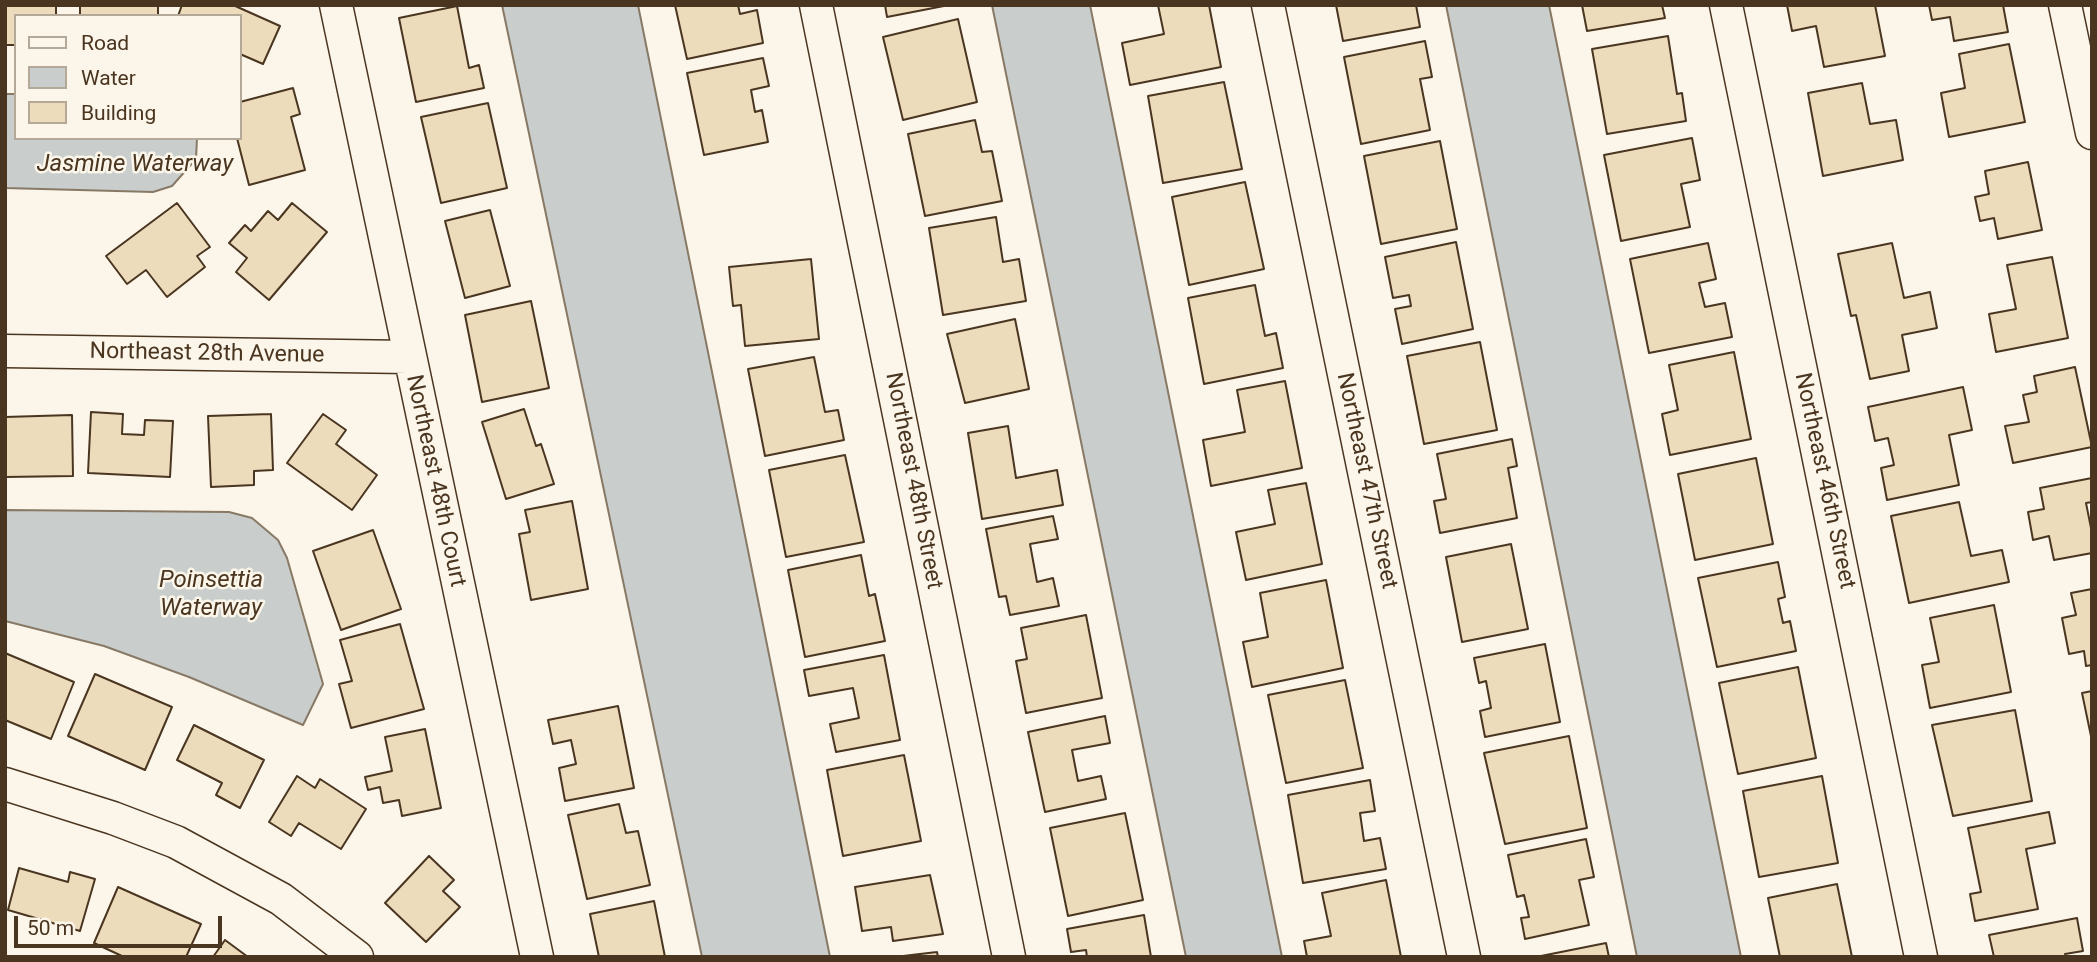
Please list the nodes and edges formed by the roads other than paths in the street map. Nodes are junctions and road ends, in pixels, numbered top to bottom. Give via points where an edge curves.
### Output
1 (337, 5) edge
2 (816, 5) edge
3 (1268, 5) edge
4 (1726, 5) edge
5 (2065, 5) edge
6 (2087, 85) edge
7 (2092, 134) edge
8 (5, 351) edge
9 (408, 357) junction
10 (5, 784) edge
11 (357, 957) edge
12 (537, 957) edge
13 (1009, 957) edge
14 (1464, 957) edge
15 (1921, 957) edge

1 - 9 street, Northeast 48th Court
2 - 13 street, Northeast 48th Street
3 - 14 street, Northeast 47th Street
4 - 15 street, Northeast 46th Street
5 - 6 street
6 - 7 street
8 - 9 street, Northeast 28th Avenue
9 - 12 street, Northeast 48th Court
10 - 11 street via 187,847 281,899

